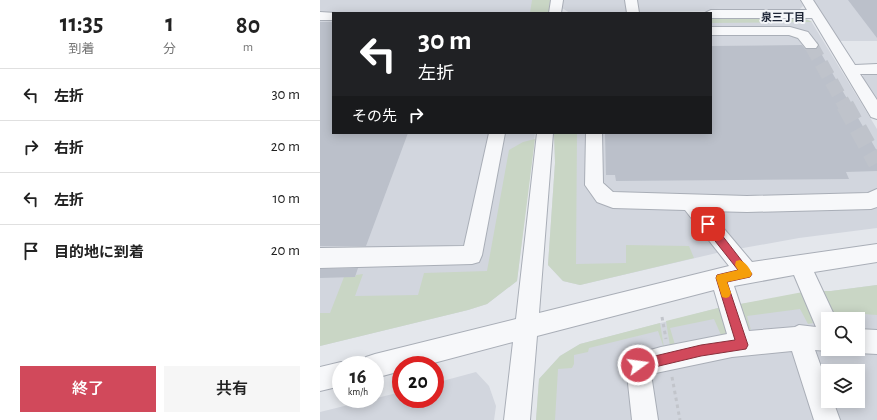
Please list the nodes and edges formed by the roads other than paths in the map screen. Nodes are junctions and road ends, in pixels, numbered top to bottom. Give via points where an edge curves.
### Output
1 (557, 0) edge
2 (631, 0) edge
3 (807, 0) edge
4 (555, 12) edge
5 (633, 12) edge
6 (712, 14) edge
7 (816, 14) junction
8 (320, 16) edge
9 (332, 16) edge
10 (712, 31) edge
11 (811, 45) tunnel mouth
12 (850, 70) junction
13 (877, 70) edge
14 (877, 113) edge
15 (497, 134) edge
16 (545, 134) edge
17 (594, 134) edge
18 (877, 197) edge
19 (690, 202) junction
20 (877, 253) edge
21 (320, 258) edge
22 (800, 264) junction
23 (747, 274) junction
24 (721, 278) junction
25 (821, 312) edge
26 (526, 328) junction
27 (799, 337) junction
28 (821, 339) edge
29 (865, 341) edge
30 (877, 342) edge
31 (742, 345) junction
32 (384, 364) edge
33 (332, 376) edge
34 (320, 379) edge
35 (517, 420) edge
36 (645, 420) edge
37 (827, 420) edge

1 - 4 street
2 - 5 street
3 - 7 street
6 - 7 street
7 - 12 street
8 - 9 street
10 - 11 street via 790,31 803,35
12 - 13 street
12 - 14 street
15 - 21 street via 472,255
16 - 26 street
17 - 19 street via 594,184 604,196 613,200
18 - 19 street via 871,201 747,204
19 - 23 street
20 - 22 street
22 - 23 street
22 - 25 street
23 - 24 street
24 - 26 street
24 - 31 street
26 - 32 street
26 - 35 street
27 - 28 street
27 - 31 street
27 - 37 street
29 - 30 street
31 - 36 street via 701,350 638,365
33 - 34 street

